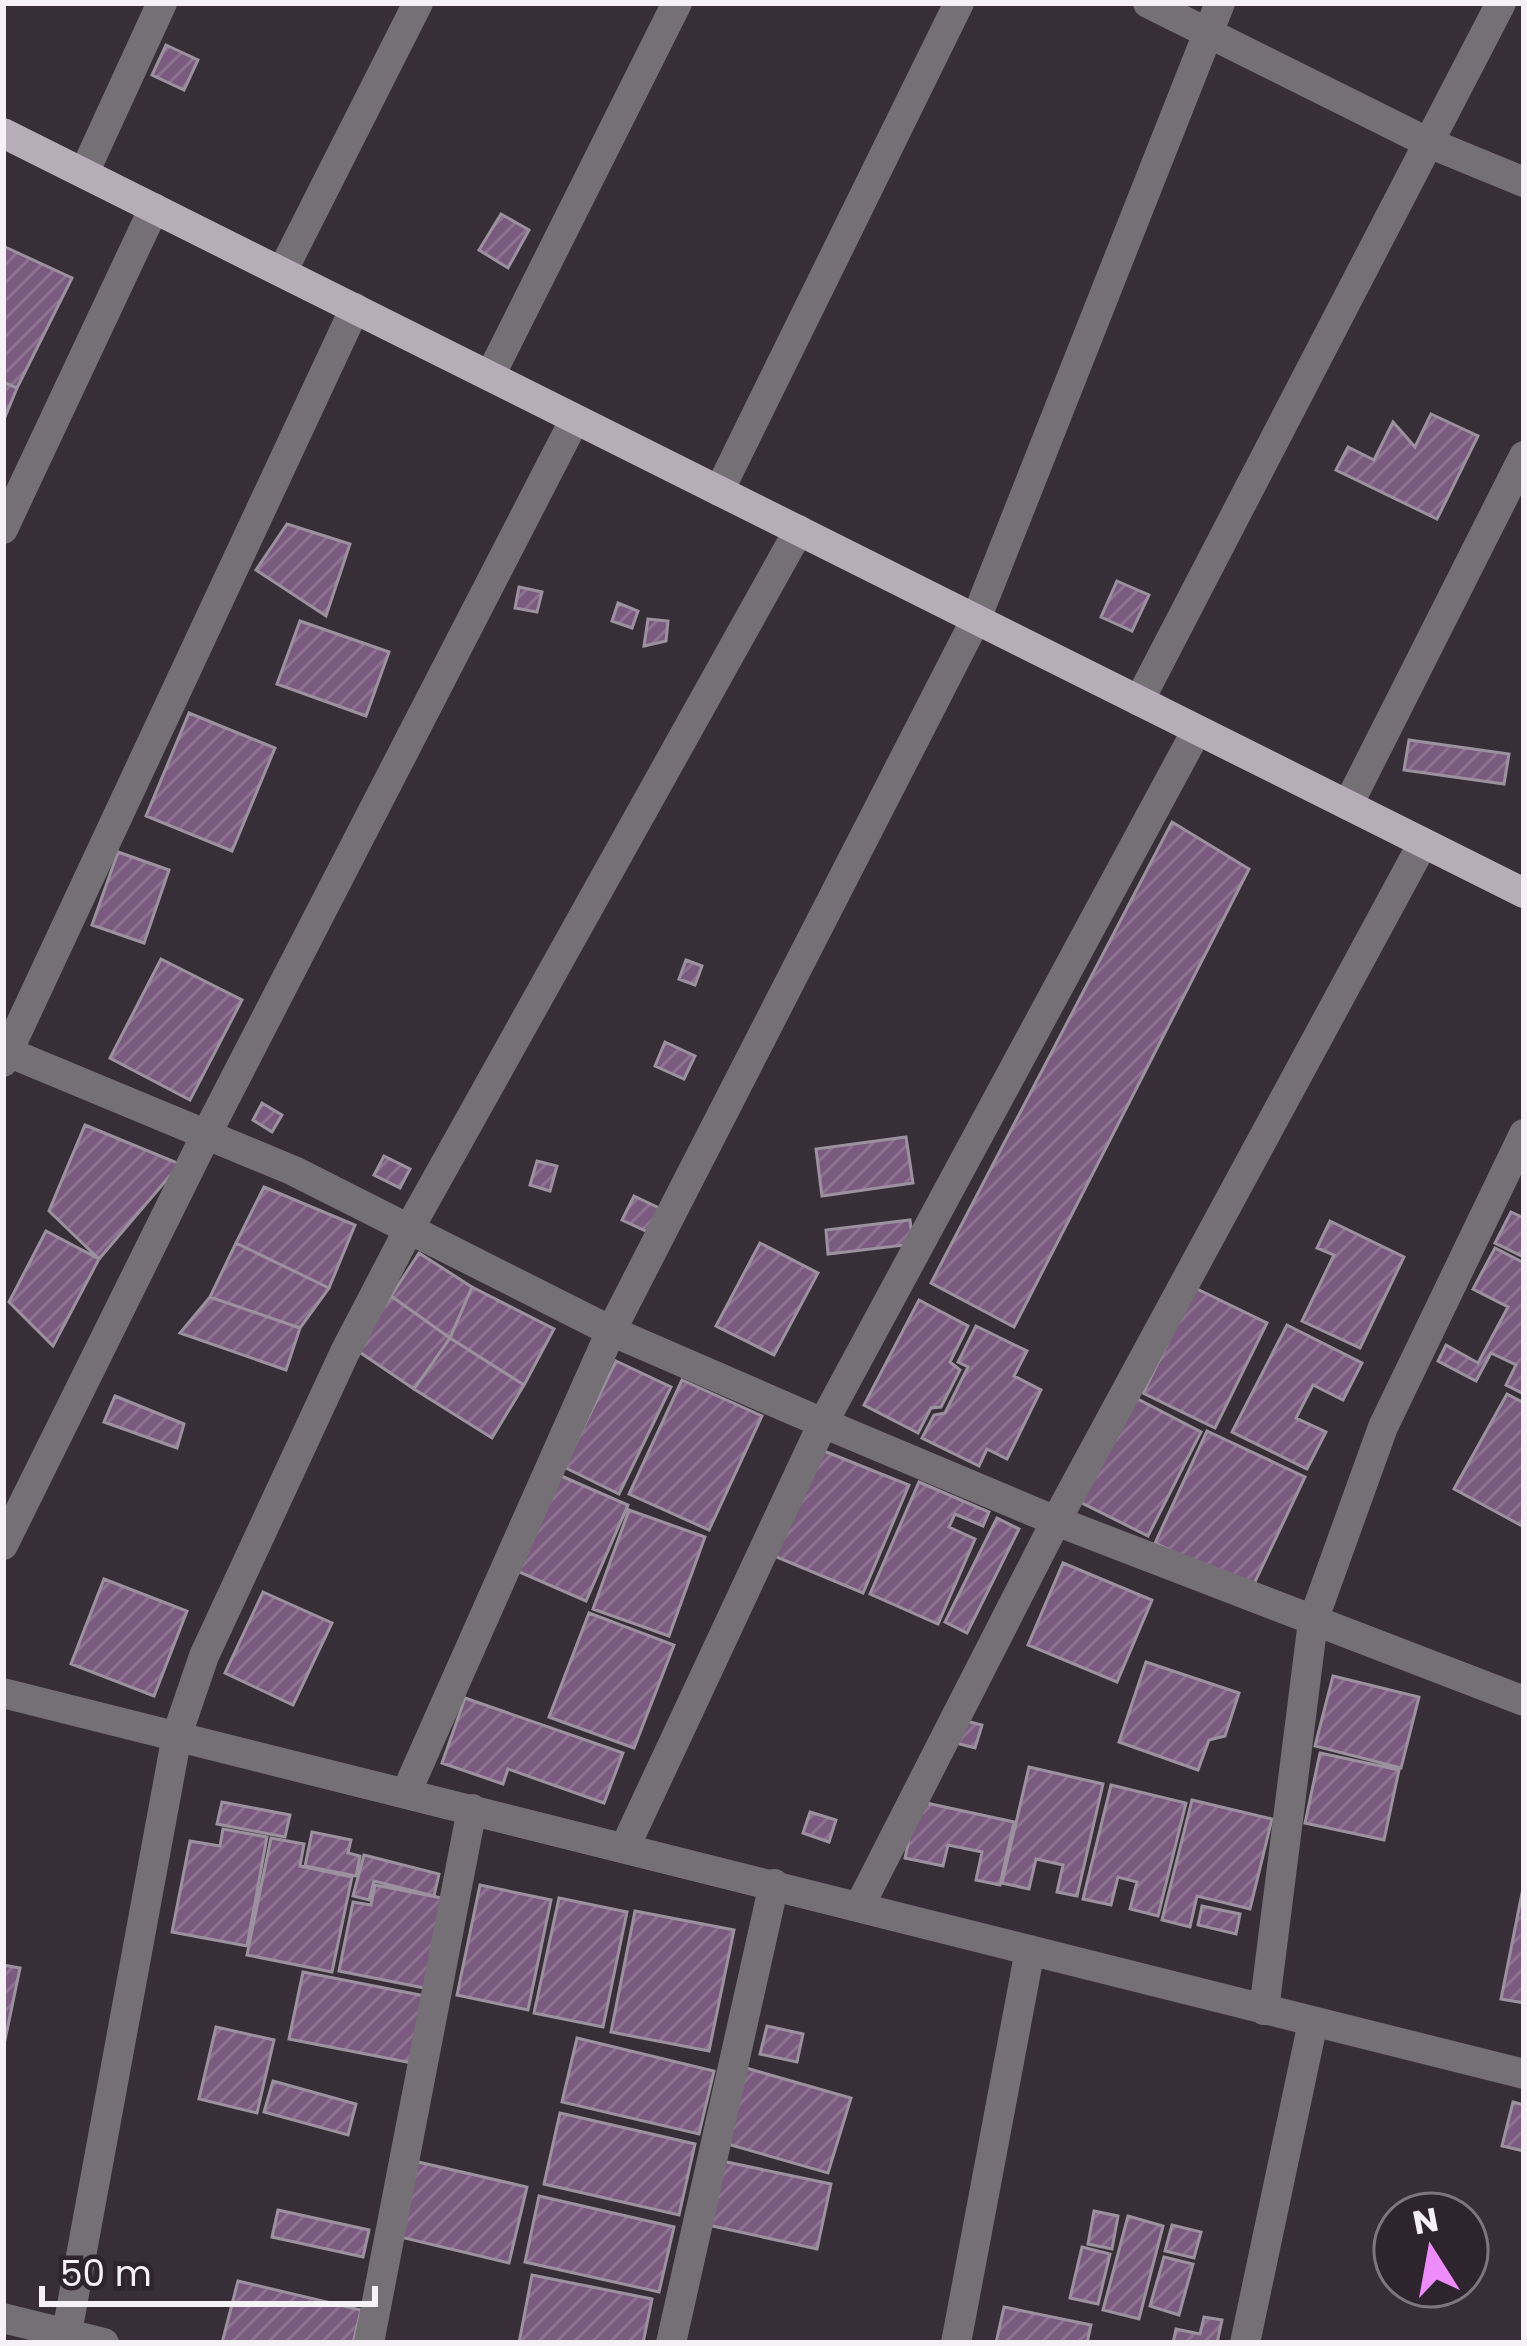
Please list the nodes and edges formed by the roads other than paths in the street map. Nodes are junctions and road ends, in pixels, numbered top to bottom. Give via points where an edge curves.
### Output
1 (162, 3) edge
2 (418, 3) edge
3 (677, 3) edge
4 (959, 3) edge
5 (1148, 3) edge
6 (1220, 3) edge
7 (1501, 3) edge
8 (1207, 32) junction
9 (3, 133) edge
10 (1430, 143) junction
11 (84, 173) junction
12 (1524, 182) edge
13 (154, 208) junction
14 (282, 272) junction
15 (355, 308) junction
16 (490, 376) junction
17 (575, 419) junction
18 (1524, 456) edge
19 (719, 491) junction
20 (3, 530) edge
21 (799, 530) junction
22 (976, 619) junction
23 (1139, 701) junction
24 (1197, 730) junction
25 (1348, 805) junction
26 (1424, 843) junction
27 (1524, 893) edge
28 (4, 1055) edge
29 (1524, 1134) edge
30 (206, 1135) junction
31 (409, 1229) junction
32 (610, 1331) junction
33 (823, 1423) junction
34 (1056, 1521) junction
35 (3, 1545) edge
36 (1313, 1621) junction
37 (3, 1693) edge
38 (1524, 1701) edge
39 (177, 1735) junction
40 (406, 1793) junction
41 (472, 1809) junction
42 (625, 1847) junction
43 (774, 1884) junction
44 (860, 1906) junction
45 (1030, 1950) junction
46 (1264, 2010) junction
47 (1313, 2022) junction
48 (1524, 2074) edge
49 (3, 2318) edge
50 (66, 2338) edge
51 (104, 2343) edge
52 (369, 2343) edge
53 (670, 2343) edge
54 (956, 2343) edge
55 (1245, 2343) edge

1 - 11 street
2 - 14 street
3 - 16 street
4 - 19 street
5 - 8 street
6 - 8 street
7 - 10 street
8 - 10 street
8 - 22 street
9 - 11 main road
10 - 12 street
10 - 23 street
11 - 13 main road
13 - 14 main road
13 - 20 street
14 - 15 main road
15 - 16 main road
15 - 28 street
16 - 17 main road
17 - 19 main road
17 - 30 street
18 - 25 street
19 - 21 main road
21 - 22 main road
21 - 31 street
22 - 23 main road
22 - 32 street
23 - 24 main road
24 - 25 main road
24 - 33 street
25 - 26 main road
26 - 27 main road
26 - 34 street
28 - 30 street
29 - 36 street via 1383,1426
30 - 31 street
30 - 35 street
31 - 32 street
31 - 39 street via 204,1656
32 - 33 street
32 - 40 street
33 - 34 street
33 - 42 street
34 - 36 street
34 - 44 street
36 - 38 street
36 - 46 street
37 - 39 street
39 - 40 street
39 - 50 street
40 - 41 street
41 - 42 street
41 - 52 street
42 - 43 street
43 - 44 street
43 - 53 street
44 - 45 street
45 - 46 street
45 - 54 street
46 - 47 street
47 - 48 street
47 - 55 street
49 - 50 street
50 - 51 street

